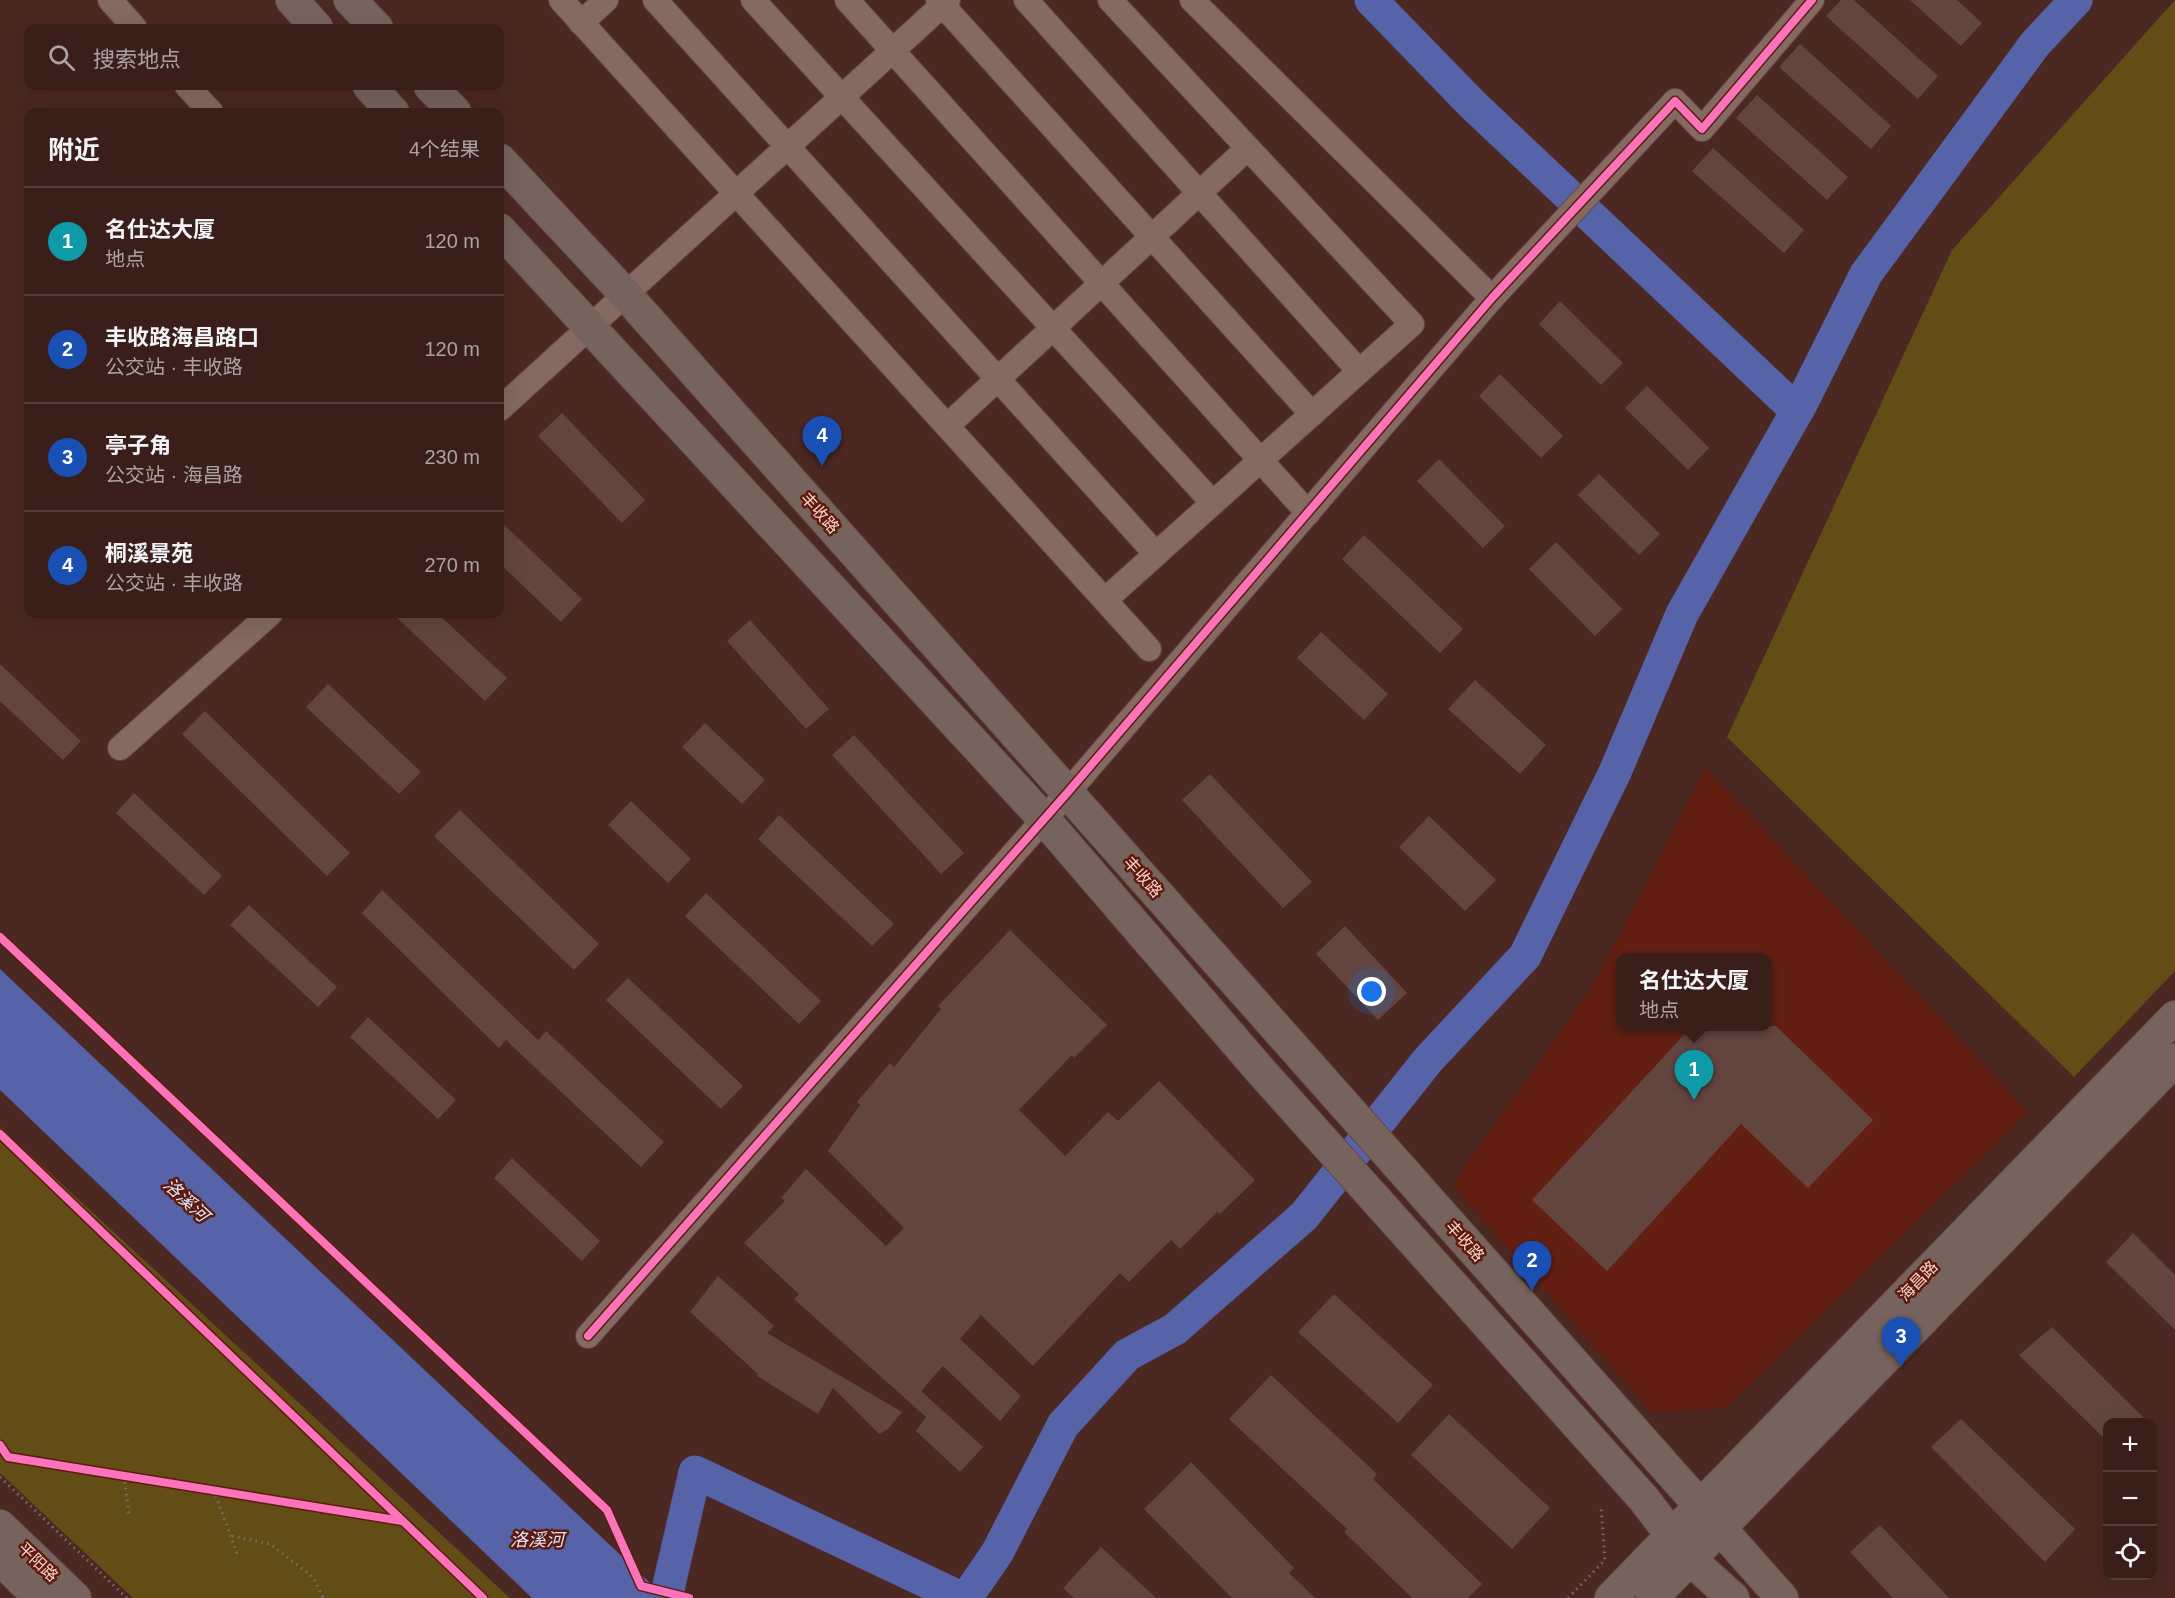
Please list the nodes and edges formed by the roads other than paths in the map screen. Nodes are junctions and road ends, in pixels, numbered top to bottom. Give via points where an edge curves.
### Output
1 (110, 0) edge
2 (292, 0) edge
3 (350, 0) edge
4 (561, 0) edge
5 (606, 0) edge
6 (655, 0) edge
7 (753, 0) edge
8 (848, 0) edge
9 (1026, 0) edge
10 (1110, 0) edge
11 (1192, 0) edge
12 (1812, 0) edge
13 (943, 2) edge
14 (581, 23) junction
15 (131, 24) edge
16 (313, 24) edge
17 (372, 24) edge
18 (893, 51) junction
19 (191, 90) edge
20 (373, 90) edge
21 (434, 90) edge
22 (842, 98) junction
23 (207, 108) edge
24 (389, 108) edge
25 (451, 108) edge
26 (788, 147) junction
27 (1248, 148) junction
28 (504, 164) edge
29 (1199, 193) junction
30 (737, 194) junction
31 (504, 234) edge
32 (1152, 236) junction
33 (1102, 282) junction
34 (627, 296) junction
35 (1492, 298) junction
36 (1053, 328) junction
37 (589, 329) junction
38 (1359, 371) junction
39 (997, 379) junction
40 (504, 405) edge
41 (1312, 414) junction
42 (947, 426) junction
43 (1261, 460) junction
44 (1213, 503) junction
45 (1308, 513) junction
46 (1156, 554) junction
47 (1105, 600) junction
48 (266, 618) edge
49 (1149, 649) dead end
50 (120, 748) dead end
51 (1068, 792) junction
52 (1044, 819) junction
53 (2175, 1017) edge
54 (2175, 1060) edge
55 (588, 1336) dead end
56 (1710, 1517) junction
57 (0, 1526) edge
58 (1680, 1548) junction
59 (0, 1559) edge
60 (40, 1598) edge
61 (75, 1598) edge
62 (1611, 1598) edge
63 (1652, 1598) edge
64 (1733, 1598) edge
65 (1782, 1598) edge

1 - 15 street
2 - 16 main road
3 - 17 main road
4 - 14 street
5 - 14 street
6 - 26 street
7 - 22 street
8 - 18 street
9 - 29 street
10 - 27 street
11 - 35 street
12 - 35 street via 1702,129 1675,102
13 - 18 street
13 - 32 street
14 - 30 street
18 - 22 street
18 - 33 street
19 - 23 street
20 - 24 main road
21 - 25 main road
22 - 26 street
22 - 36 street
26 - 30 street
26 - 39 street
27 - 29 street
27 - 38 street via 1412,324
28 - 34 main road, 丰收路
29 - 32 street
29 - 38 street
30 - 34 street
30 - 42 street
31 - 37 main road
32 - 33 street
32 - 41 street
33 - 36 street
33 - 43 street
34 - 37 street
34 - 51 main road, 丰收路
35 - 45 street
36 - 39 street
36 - 44 street
37 - 40 street
37 - 52 main road
38 - 41 street
39 - 42 street
39 - 46 street
41 - 43 street
42 - 47 street
43 - 44 street
43 - 45 street
44 - 46 street
45 - 51 street
46 - 47 street
47 - 49 street
48 - 50 street
51 - 52 street
51 - 56 main road, 丰收路
52 - 55 street
52 - 58 main road via 1259,1069 1643,1498
53 - 56 main road, 海昌路
54 - 56 main road, 海昌路
56 - 58 main road, 海昌路
56 - 65 main road, 丰收路
57 - 61 main road, 平阳路
58 - 62 main road, 海昌路
58 - 63 main road, 海昌路
58 - 64 main road
59 - 60 main road, 平阳路

